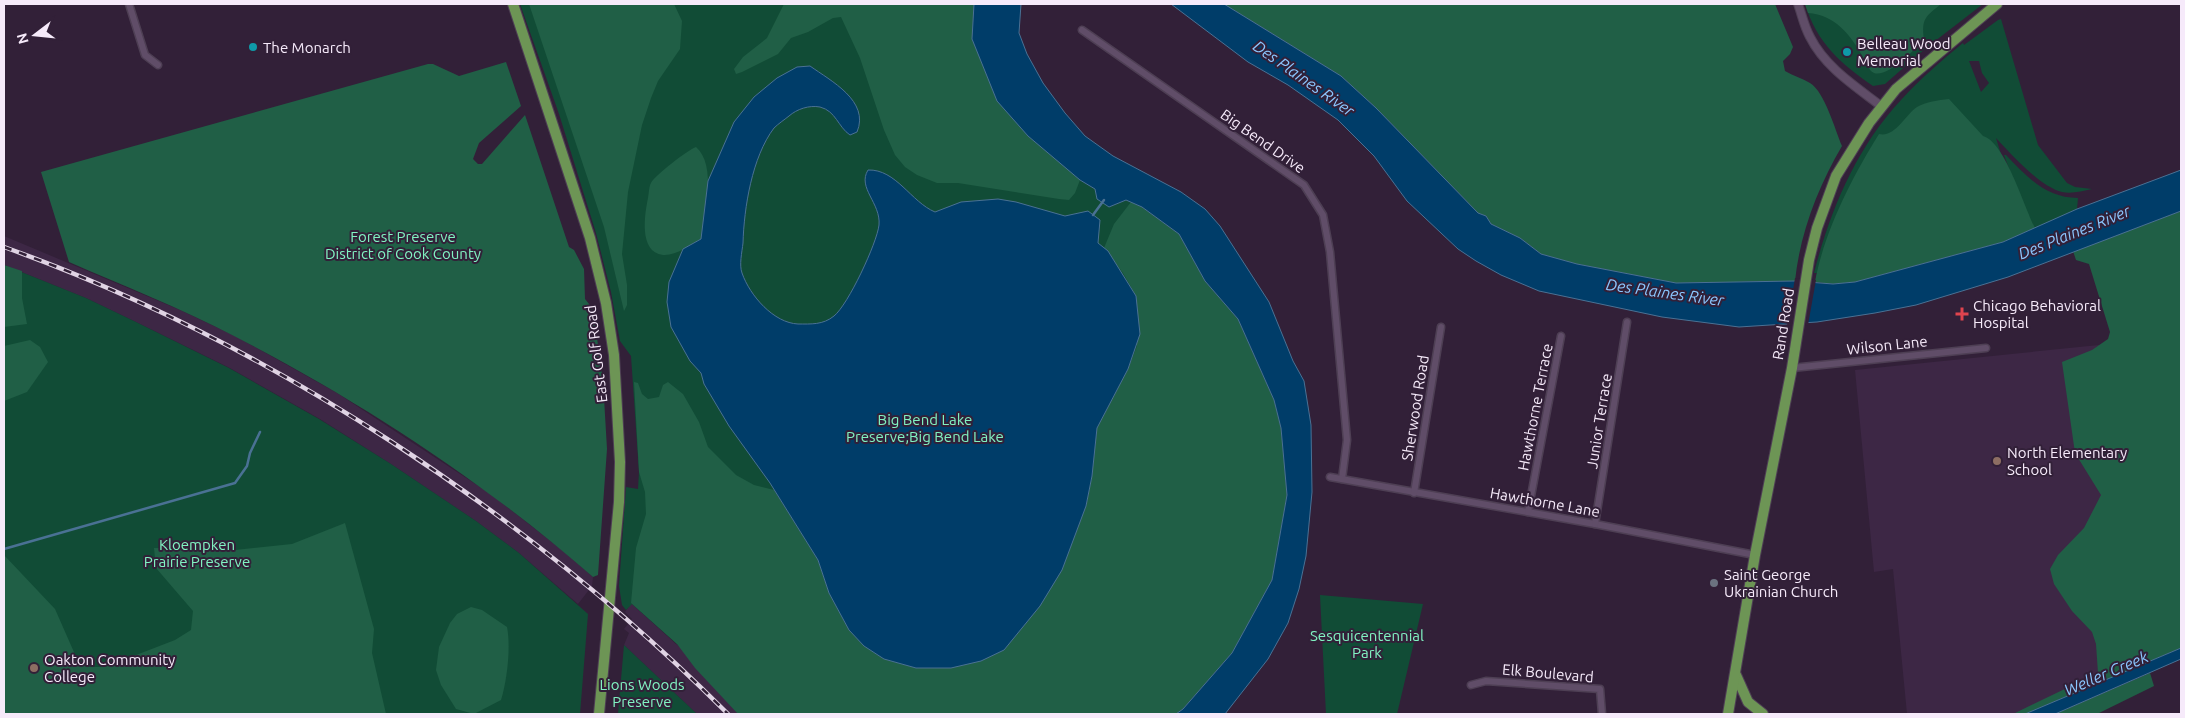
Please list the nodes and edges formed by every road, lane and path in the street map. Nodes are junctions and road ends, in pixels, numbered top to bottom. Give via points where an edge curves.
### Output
1 (129, 4) edge
2 (513, 4) edge
3 (1798, 4) edge
4 (1997, 4) edge
5 (1082, 30) dead end
6 (158, 65) dead end
7 (1881, 106) junction
8 (1627, 322) dead end
9 (1441, 327) dead end
10 (1561, 336) dead end
11 (1986, 348) dead end
12 (1792, 368) junction
13 (1330, 477) dead end
14 (1342, 479) junction
15 (1414, 493) junction
16 (1528, 512) junction
17 (1595, 524) junction
18 (1755, 555) junction
19 (1735, 674) junction
20 (1471, 685) dead end
21 (599, 714) edge
22 (1602, 714) edge
23 (1728, 714) edge
24 (1763, 714) edge

1 - 6 street via 145,55
2 - 21 main road, East Golf Road via 590,238 606,303 614,355 620,462
3 - 7 street via 1809,35 1826,60
4 - 7 main road, Rand Road via 1912,74
5 - 14 street, Big Bend Drive via 1304,185 1323,215 1330,252 1347,440
7 - 12 main road, Rand Road via 1836,176 1817,228 1806,274
8 - 17 street, Junior Terrace
9 - 15 street, Sherwood Road
10 - 16 street, Hawthorne Terrace
11 - 12 street, Wilson Lane
12 - 18 main road, Rand Road
13 - 14 street, Hawthorne Lane
14 - 15 street, Hawthorne Lane
15 - 16 street, Hawthorne Lane
16 - 17 street, Hawthorne Lane
17 - 18 street, Hawthorne Lane
18 - 19 main road, Rand Road
19 - 23 main road, Rand Road
19 - 24 main road via 1748,702
20 - 22 street, Elk Boulevard via 1486,681 1600,689

